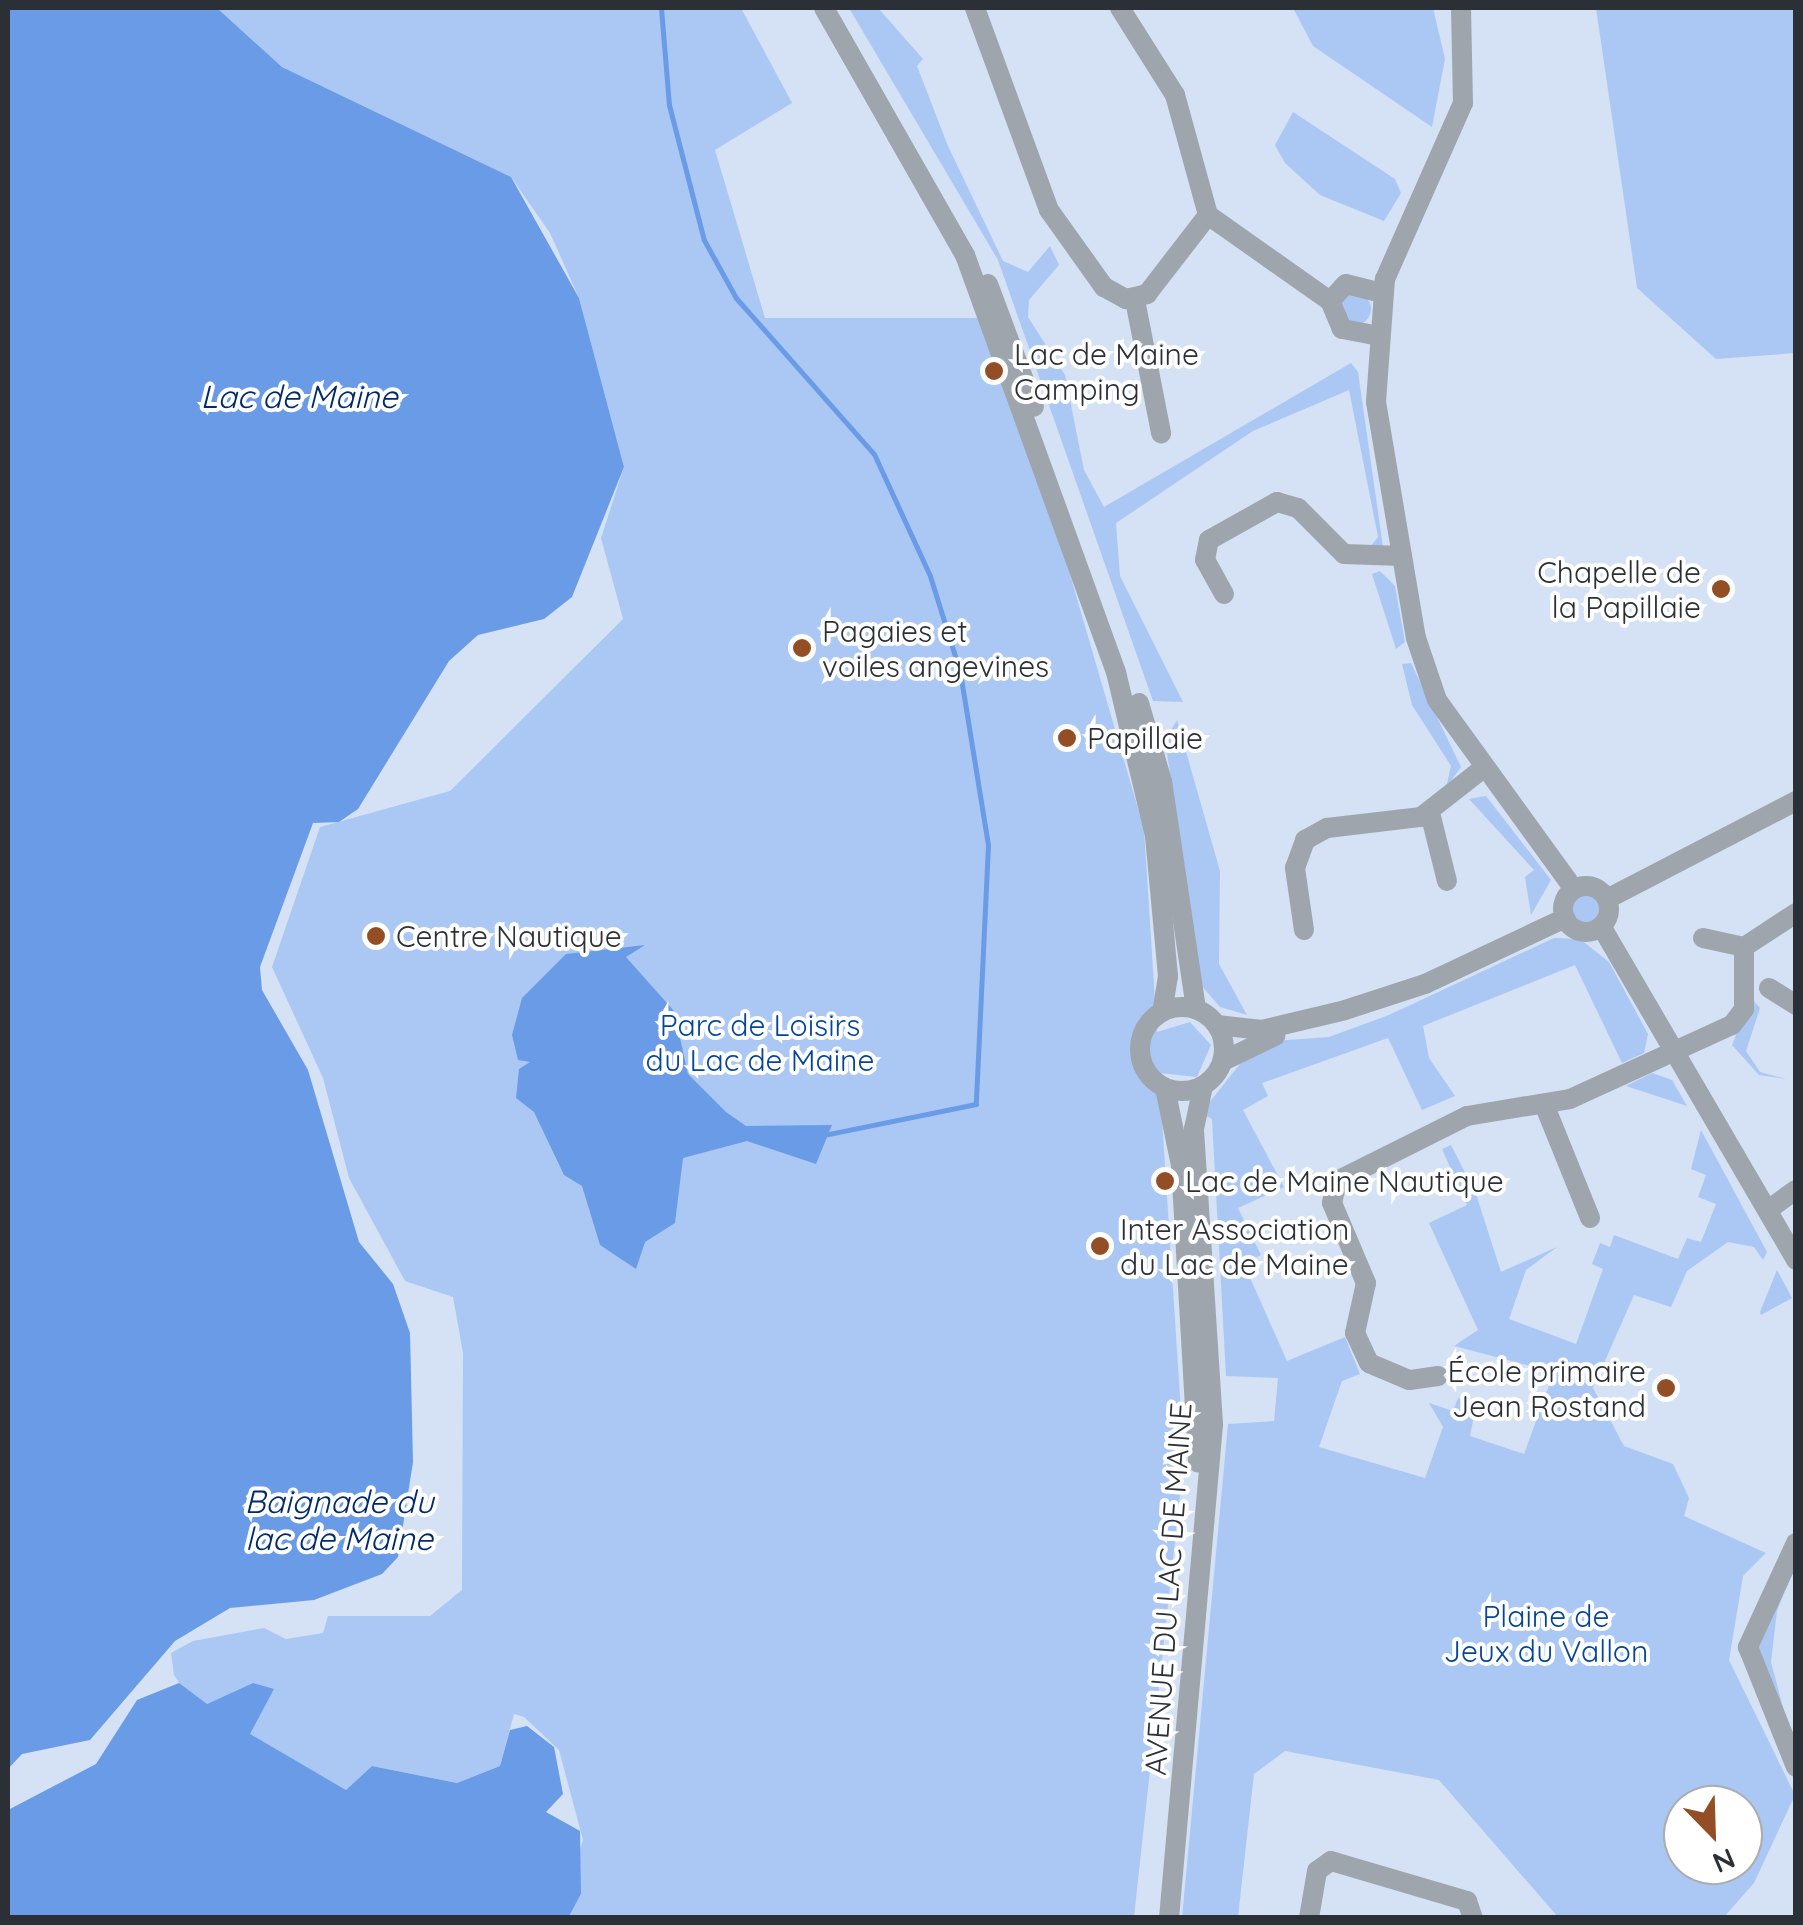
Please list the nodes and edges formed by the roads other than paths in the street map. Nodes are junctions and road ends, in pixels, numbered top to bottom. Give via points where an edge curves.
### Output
1 (824, 8) edge
2 (836, 8) edge
3 (974, 8) edge
4 (1120, 8) edge
5 (1461, 8) edge
6 (1208, 216) junction
7 (1382, 292) junction
8 (1135, 300) junction
9 (1330, 301) junction
10 (1374, 335) junction
11 (1160, 433) dead end
12 (1402, 556) junction
13 (1224, 594) dead end
14 (1482, 770) junction
15 (1796, 801) edge
16 (1430, 813) junction
17 (1448, 881) dead end
18 (1574, 889) junction
19 (1607, 899) junction
20 (1796, 913) edge
21 (1565, 918) junction
22 (1601, 926) junction
23 (1304, 930) dead end
24 (1704, 938) dead end
25 (1744, 947) junction
26 (1425, 984) junction
27 (1769, 988) dead end
28 (1794, 1000) edge
29 (1196, 1009) junction
30 (1162, 1012) junction
31 (1217, 1026) junction
32 (1674, 1049) junction
33 (1223, 1061) junction
34 (1202, 1086) junction
35 (1164, 1088) junction
36 (1544, 1104) junction
37 (1796, 1190) edge
38 (1768, 1210) junction
39 (1590, 1218) dead end
40 (1796, 1260) edge
41 (1438, 1376) dead end
42 (1796, 1544) edge
43 (1796, 1766) edge
44 (1160, 1918) edge
45 (1169, 1918) edge
46 (1309, 1918) edge
47 (1474, 1918) edge

1 - 30 street via 965,255 1116,672 1155,836 1168,976
2 - 29 street via 955,213 1004,321 1153,745
3 - 8 street via 1057,226 1096,280
4 - 6 street via 1175,96
5 - 7 street via 1458,126
6 - 8 street
6 - 9 street
7 - 9 street via 1346,284
7 - 10 street
8 - 11 street
9 - 10 street via 1342,329
10 - 12 street
12 - 13 street via 1344,554 1298,508 1277,502 1208,540 1205,560
12 - 14 street via 1428,676
14 - 16 street
14 - 18 street
15 - 19 street
16 - 17 street
16 - 23 street via 1326,828 1305,840 1295,861
18 - 19 street via 1592,886
18 - 21 street
19 - 22 street
20 - 25 street
21 - 22 street via 1578,930
21 - 26 street
22 - 32 street
24 - 25 street
25 - 32 street via 1740,1017
26 - 31 street via 1278,1027
26 - 33 street via 1369,1015 1270,1036
27 - 28 street
29 - 30 street
29 - 31 street
30 - 35 street via 1139,1050
31 - 33 street
32 - 36 street
32 - 38 street
33 - 34 street
34 - 35 street
34 - 45 street, AVENUE DU LAC DE MAINE via 1194,1129 1213,1424
35 - 44 street, AVENUE DU LAC DE MAINE via 1181,1164 1198,1445 1186,1694
36 - 39 street
36 - 41 street via 1467,1116 1334,1186 1332,1203 1366,1284 1355,1333 1368,1364 1410,1380
37 - 38 street
38 - 40 street
42 - 43 street via 1758,1607 1748,1654
46 - 47 street via 1317,1871 1331,1861 1467,1901

